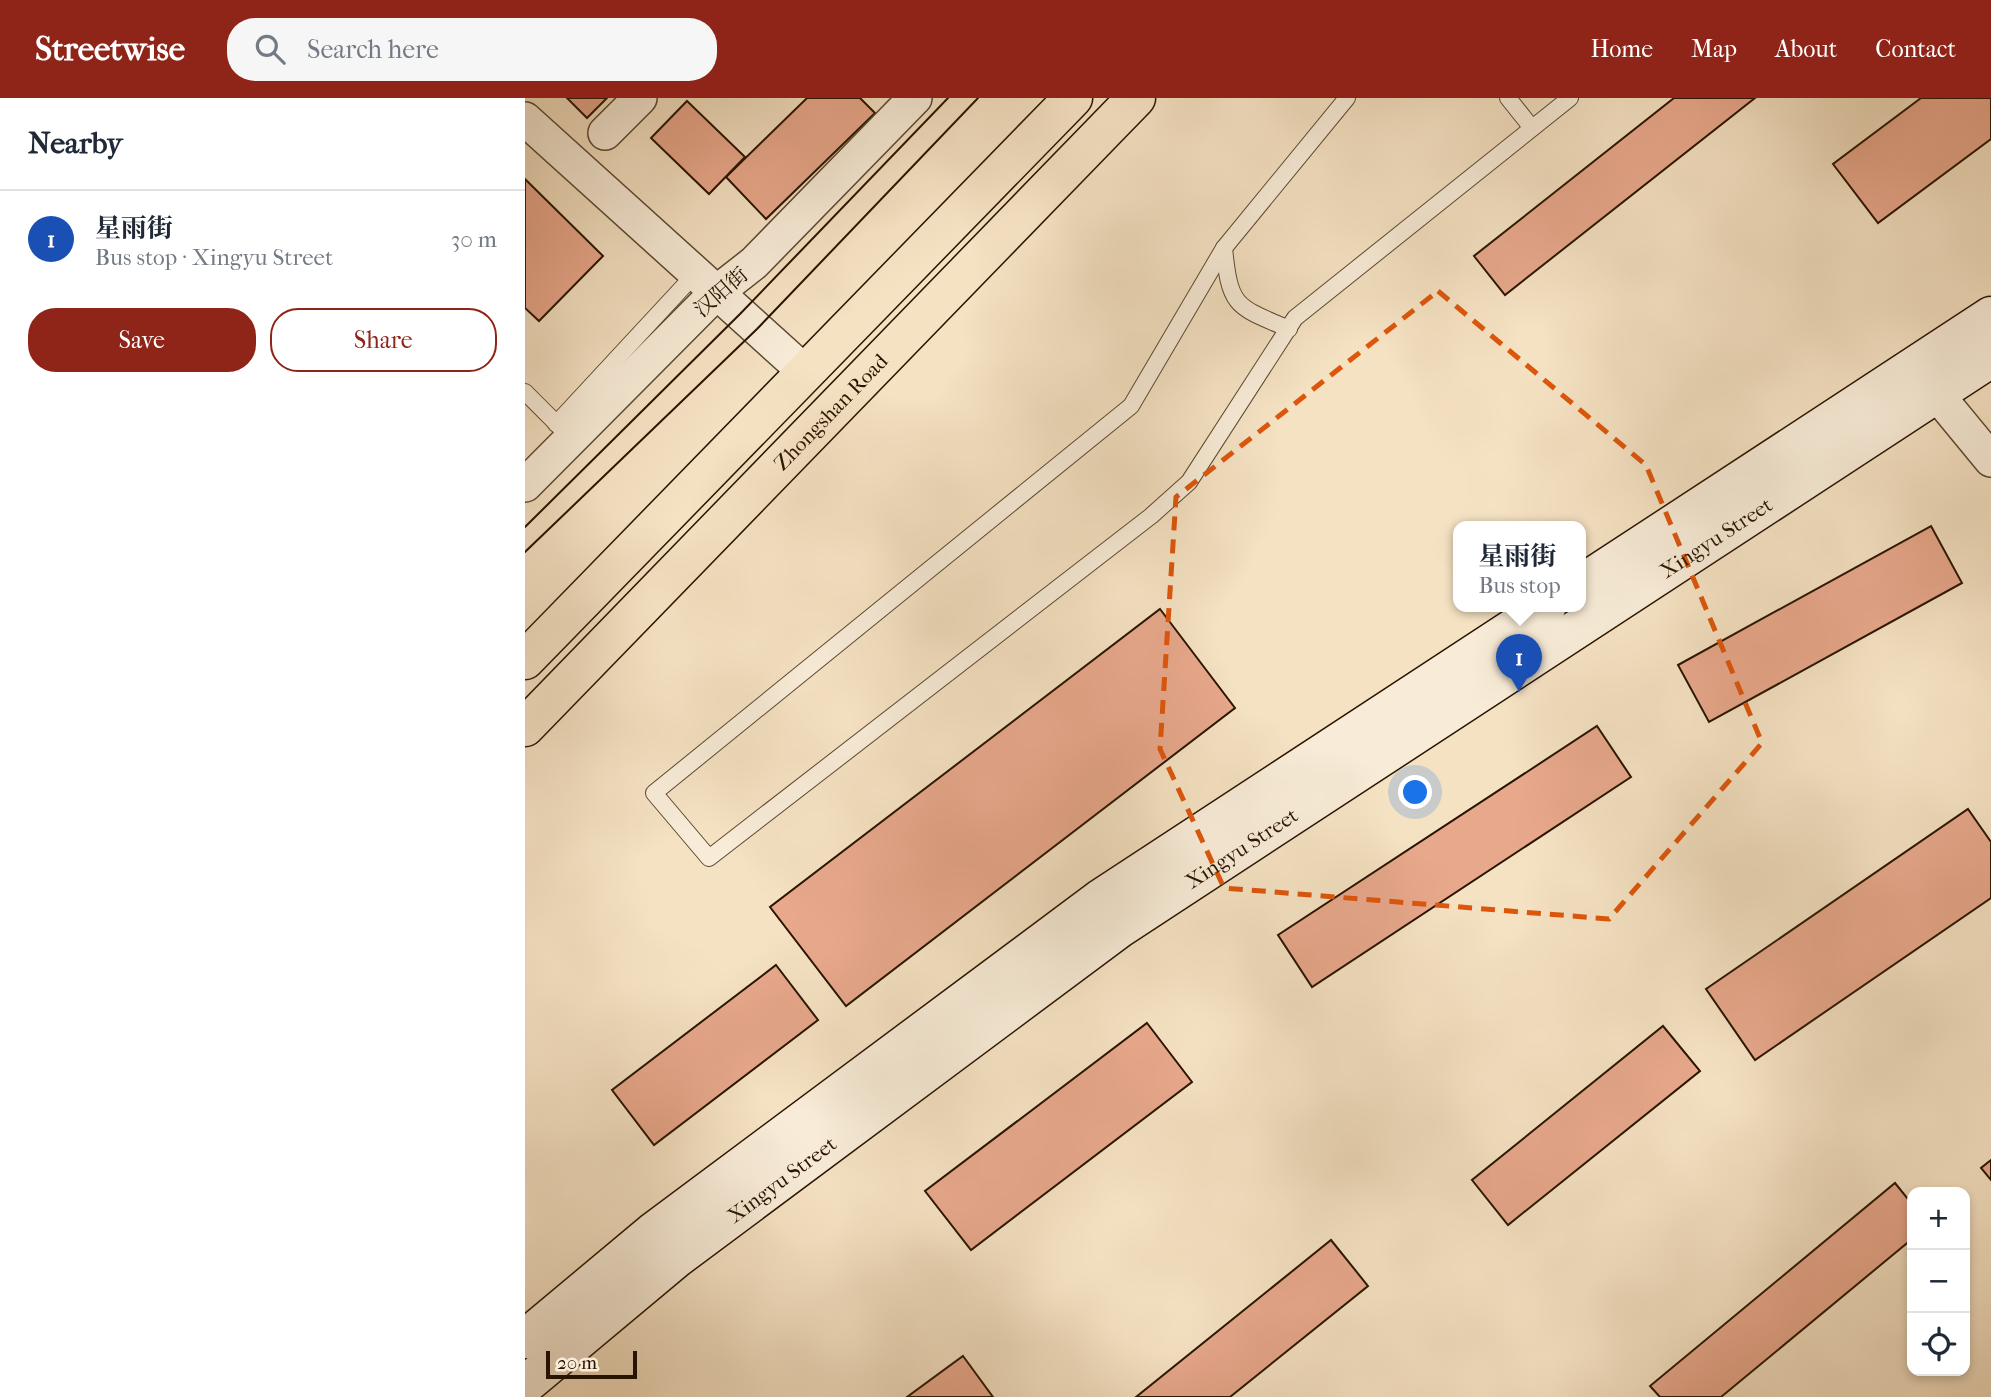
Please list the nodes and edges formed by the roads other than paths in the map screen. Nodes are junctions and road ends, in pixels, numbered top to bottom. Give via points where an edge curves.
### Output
1 (640, 98) edge
2 (915, 98) edge
3 (1073, 98) edge
4 (1136, 98) edge
5 (1347, 98) edge
6 (1508, 98) edge
7 (1570, 98) edge
8 (525, 119) edge
9 (1532, 128) junction
10 (605, 133) dead end
11 (1224, 248) junction
12 (707, 283) junction
13 (1991, 316) edge
14 (1289, 328) junction
15 (1991, 358) edge
16 (805, 372) junction
17 (1925, 380) junction
18 (525, 392) edge
19 (564, 431) junction
20 (1991, 460) edge
21 (525, 485) edge
22 (1586, 580) edge
23 (1586, 611) edge
24 (1538, 612) edge
25 (1584, 612) edge
26 (525, 660) edge
27 (525, 727) edge
28 (525, 1339) edge
29 (525, 1385) edge

1 - 10 street
2 - 12 street, 汉阳街 via 754,263
3 - 16 highway
4 - 27 highway, Zhongshan Road
5 - 11 lane
6 - 9 lane
7 - 9 lane
8 - 12 street
9 - 14 lane via 1295,318
11 - 14 lane via 1228,288 1246,311
11 - 14 lane via 1131,406 654,793 709,858 1189,482
12 - 16 street
12 - 19 street, 汉阳街
13 - 17 street, Xingyu Street
15 - 17 street, Xingyu Street
16 - 26 highway
17 - 20 street
17 - 22 street, Xingyu Street
17 - 23 street, Xingyu Street
18 - 19 lane
19 - 21 street, 汉阳街
24 - 28 street, Xingyu Street via 1100,899 653,1232
25 - 29 street, Xingyu Street via 1120,928 677,1258

